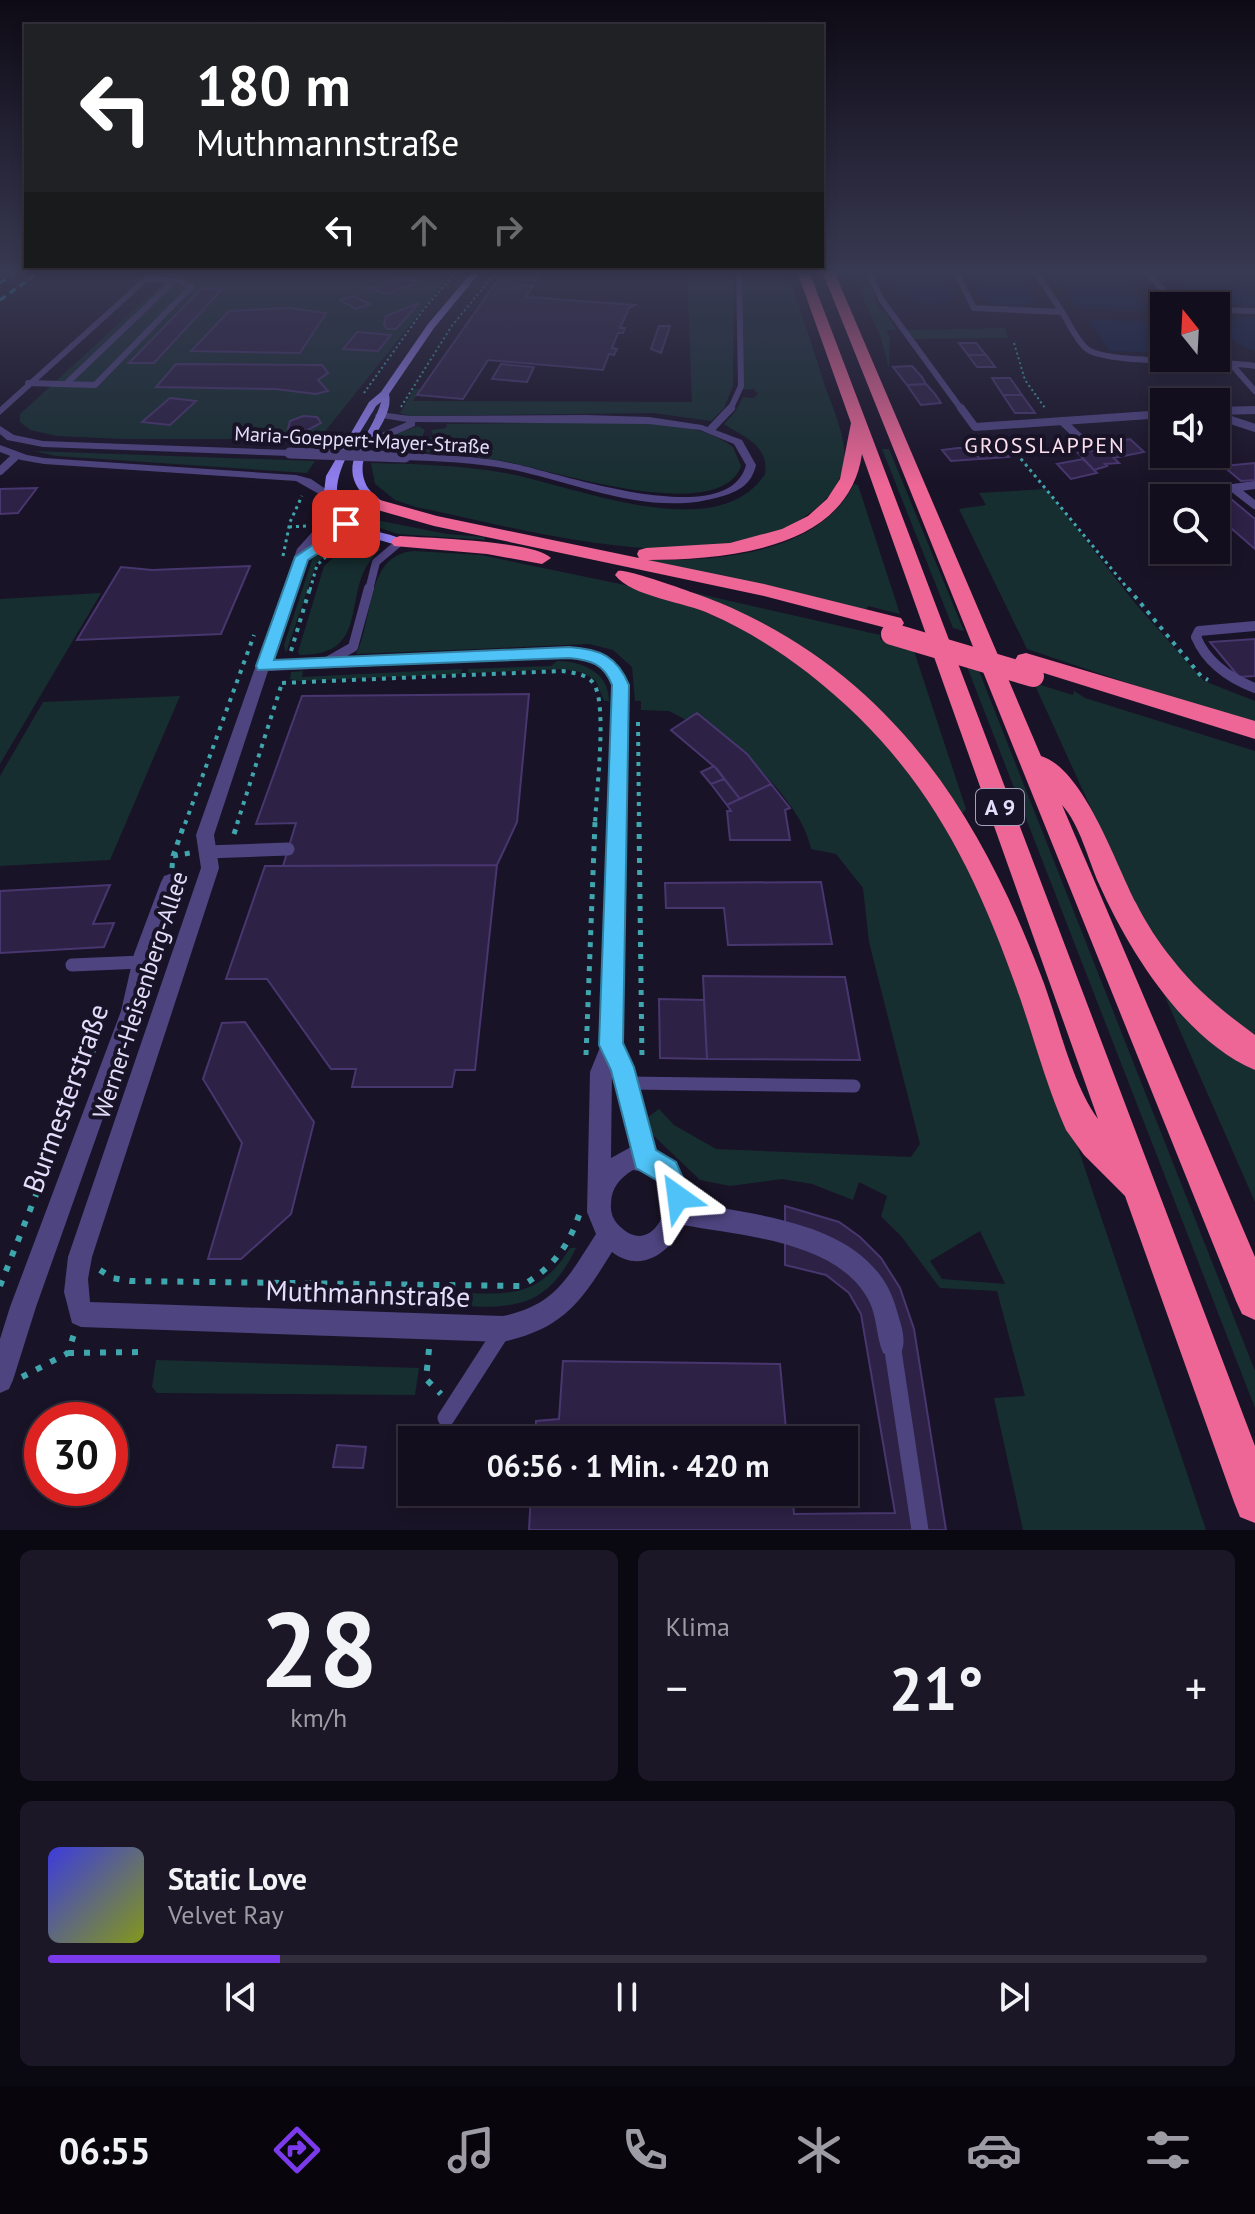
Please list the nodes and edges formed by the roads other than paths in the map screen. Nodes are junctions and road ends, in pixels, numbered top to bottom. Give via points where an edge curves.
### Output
1 (74, 342) edge
2 (113, 342) edge
3 (137, 342) edge
4 (420, 342) edge
5 (740, 342) edge
6 (829, 342) edge
7 (858, 342) edge
8 (913, 342) edge
9 (1083, 342) edge
10 (1150, 358) edge
11 (1230, 361) edge
12 (1230, 362) edge
13 (1255, 366) edge
14 (28, 383) junction
15 (59, 385) junction
16 (1255, 391) edge
17 (384, 394) junction
18 (1255, 410) edge
19 (1, 412) edge
20 (1230, 412) edge
21 (380, 415) junction
22 (1150, 415) edge
23 (1230, 418) edge
24 (429, 421) junction
25 (858, 421) junction
26 (1058, 421) junction
27 (1255, 428) edge
28 (0, 429) edge
29 (711, 429) junction
30 (1082, 440) dead end
31 (365, 444) junction
32 (0, 448) edge
33 (16, 456) junction
34 (0, 471) edge
35 (1255, 485) edge
36 (330, 496) junction
37 (380, 505) junction
38 (1255, 505) edge
39 (346, 524) junction
40 (400, 542) junction
41 (584, 550) junction
42 (625, 575) junction
43 (1255, 626) edge
44 (893, 629) junction
45 (325, 663) junction
46 (264, 666) junction
47 (1030, 668) junction
48 (1255, 688) edge
49 (1255, 730) edge
50 (1255, 744) edge
51 (1028, 751) junction
52 (288, 849) dead end
53 (206, 852) junction
54 (170, 882) dead end
55 (142, 962) junction
56 (72, 965) dead end
57 (611, 1045) junction
58 (1255, 1054) edge
59 (635, 1082) junction
60 (854, 1086) dead end
61 (645, 1158) junction
62 (1142, 1193) junction
63 (599, 1198) junction
64 (678, 1212) junction
65 (609, 1235) junction
66 (1255, 1301) edge
67 (81, 1314) joint
68 (503, 1329) junction
69 (892, 1344) joint
70 (7, 1381) edge
71 (450, 1412) road end
72 (1255, 1502) edge
73 (920, 1530) edge

1 - 14 street
2 - 15 lane via 71,383
3 - 15 lane via 95,385
4 - 17 street
5 - 29 lane via 741,386 734,405
6 - 25 highway, A 9
7 - 51 highway, A 9
8 - 26 lane via 975,427
9 - 10 lane via 1111,357
11 - 13 lane
12 - 16 lane
14 - 15 lane
14 - 19 street
17 - 21 street
17 - 36 street via 372,404 337,464
18 - 20 lane
21 - 24 street, Maria-Goeppert-Mayer-Straße
21 - 31 street
22 - 26 lane
23 - 27 lane
24 - 29 street, Maria-Goeppert-Mayer-Straße via 644,419
24 - 31 street, Maria-Goeppert-Mayer-Straße
25 - 41 highway via 848,480 827,508 800,527 759,543 706,553
25 - 62 highway, A 9
26 - 30 lane
28 - 29 street, Maria-Goeppert-Mayer-Straße, bridge via 11,438 43,444 405,457 510,466 648,498 703,498 738,486 751,465 742,445
31 - 37 street via 356,465 357,479
32 - 33 street, Maria-Goeppert-Mayer-Straße
33 - 34 lane
33 - 36 street, Maria-Goeppert-Mayer-Straße via 296,478 311,480
35 - 38 lane via 1233,488
36 - 39 street
37 - 39 street, Werner-Heisenberg-Allee
37 - 41 highway
39 - 40 street
39 - 46 street, Werner-Heisenberg-Allee via 302,557
40 - 42 highway via 487,548
40 - 45 lane via 376,562 353,647
41 - 44 highway
42 - 44 highway
42 - 62 highway via 718,609 787,648 863,707 901,745 976,852 1006,917 1078,1119
43 - 48 lane via 1207,629 1196,637 1228,676
44 - 47 highway, bridge
45 - 46 street
45 - 57 street via 569,652 605,660 615,671 621,685
46 - 53 street, Werner-Heisenberg-Allee via 205,835
47 - 49 highway via 1168,701
47 - 50 highway
51 - 58 highway via 1077,805 1127,915 1163,971 1209,1020
51 - 66 highway, A 9
52 - 53 lane
53 - 67 street, Werner-Heisenberg-Allee via 210,868 80,1257 73,1283
54 - 55 street, Burmesterstraße
55 - 56 lane
55 - 70 street, Burmesterstraße via 131,1011 23,1307
57 - 59 street
57 - 63 street via 601,1072
59 - 60 lane
59 - 61 street
61 - 63 street via 632,1158 610,1172
61 - 64 street via 667,1172
62 - 72 highway, A 9
63 - 65 street
64 - 65 street via 666,1237 644,1249 619,1244
64 - 69 street via 827,1246 860,1267 879,1294
65 - 68 street, Muthmannstraße via 555,1311 529,1325
67 - 68 street, Muthmannstraße
68 - 71 lane
69 - 73 lane

